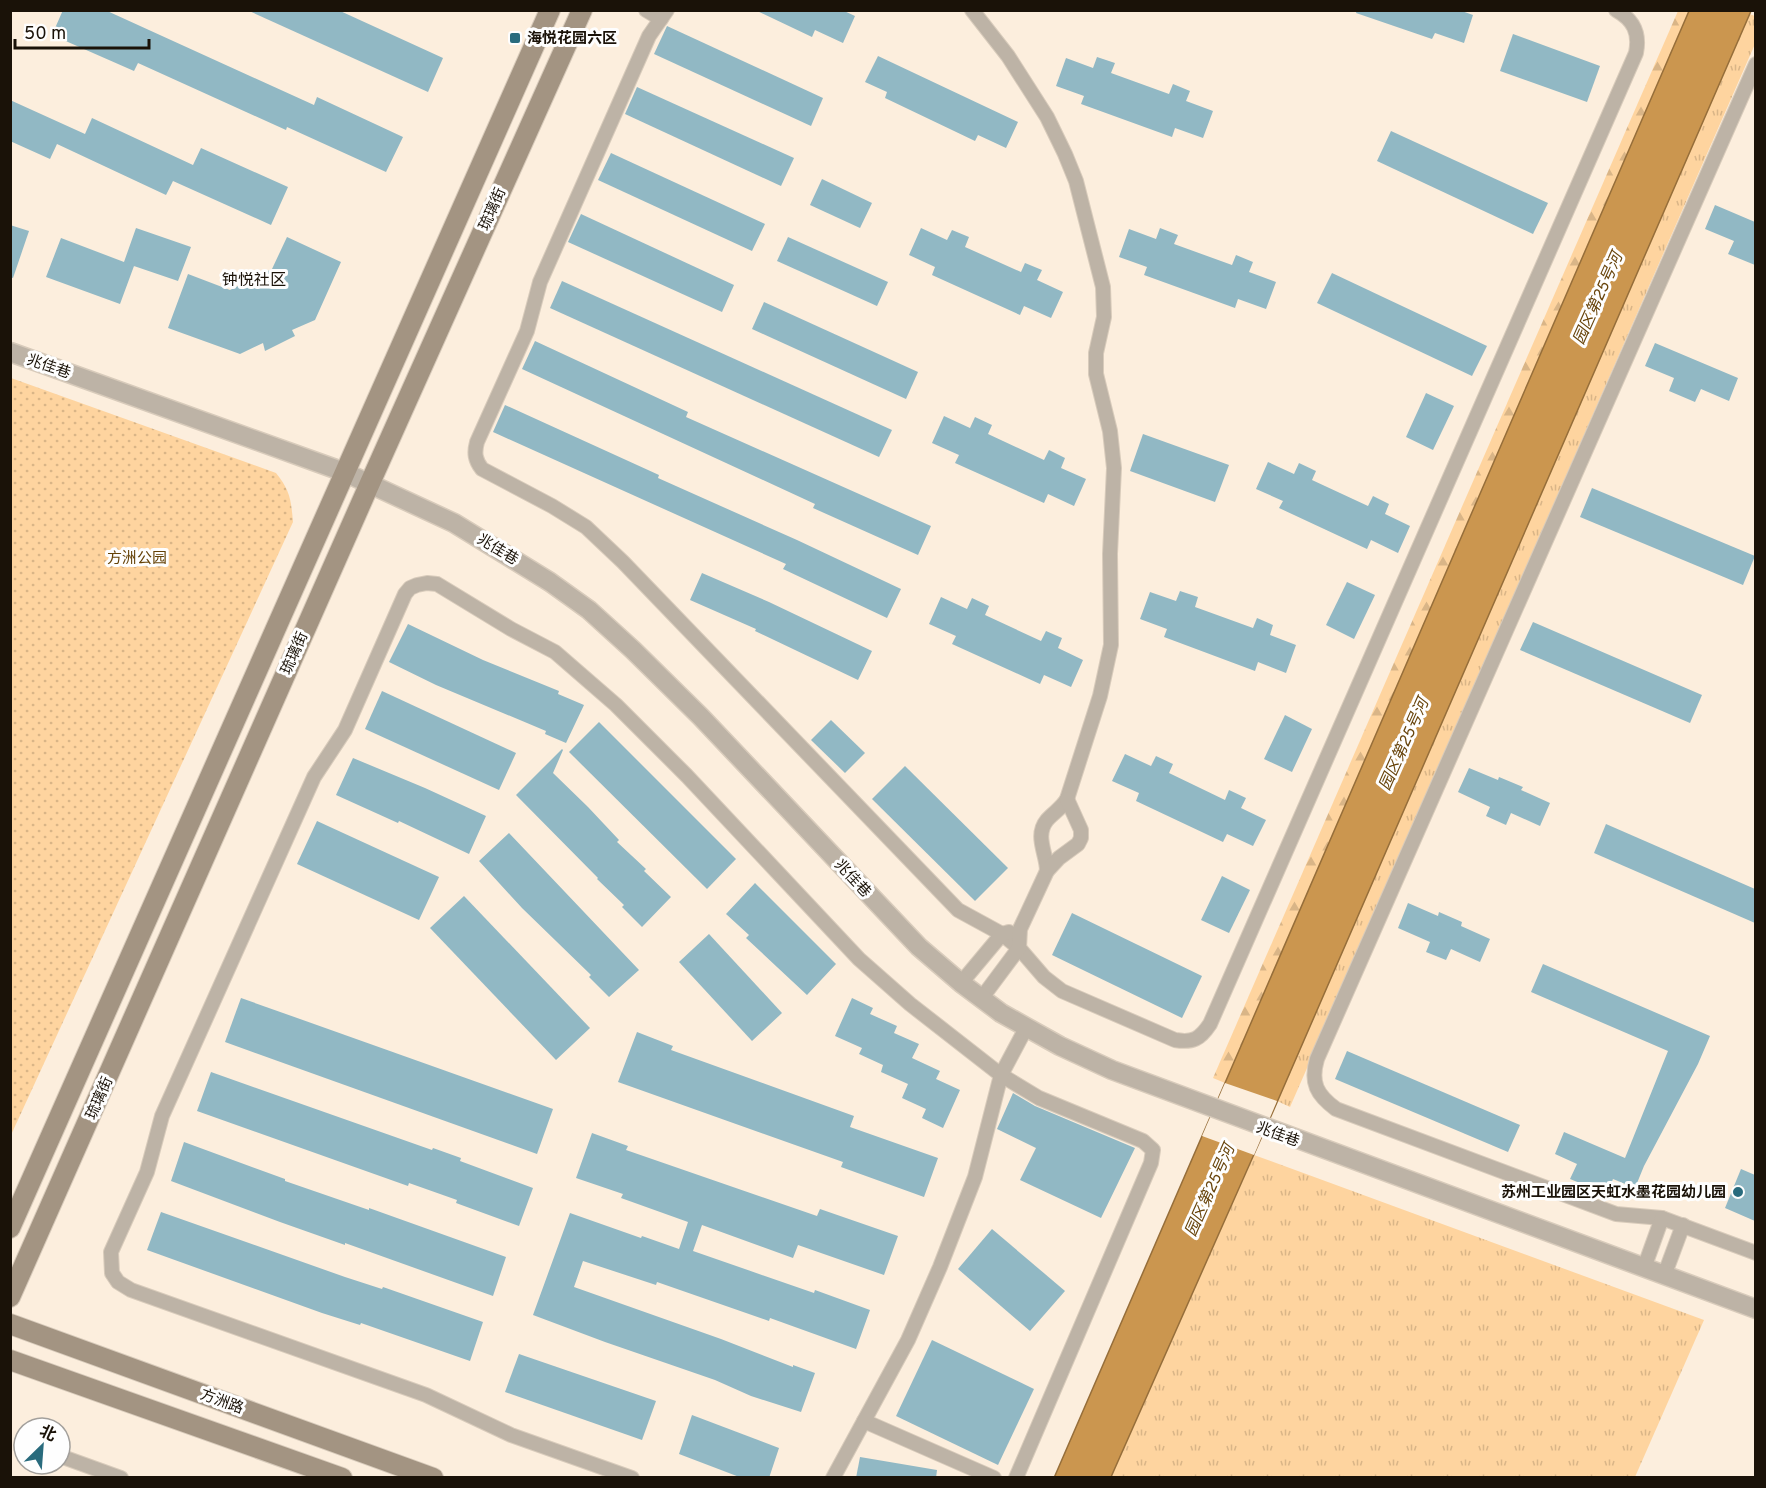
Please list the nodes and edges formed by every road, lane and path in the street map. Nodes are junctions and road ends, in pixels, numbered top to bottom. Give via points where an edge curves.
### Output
1 (550, 10) edge
2 (582, 10) edge
3 (646, 10) edge
4 (972, 10) edge
5 (1616, 10) edge
6 (664, 15) edge
7 (1755, 64) edge
8 (10, 352) edge
9 (344, 472) junction
10 (369, 483) junction
11 (1067, 799) junction
12 (1047, 871) junction
13 (1020, 929) junction
14 (1002, 934) junction
15 (1019, 948) junction
16 (961, 983) junction
17 (981, 999) junction
18 (1026, 1028) junction
19 (1001, 1075) junction
20 (1662, 1218) junction
21 (1683, 1225) junction
22 (10, 1228) edge
23 (1755, 1253) edge
24 (1644, 1269) junction
25 (1664, 1276) junction
26 (10, 1297) edge
27 (1755, 1309) edge
28 (10, 1324) edge
29 (10, 1360) edge
30 (864, 1421) junction
31 (72, 1460) edge
32 (121, 1478) edge
33 (342, 1478) edge
34 (433, 1478) edge
35 (632, 1478) edge
36 (833, 1478) edge
37 (994, 1478) edge
38 (1016, 1478) edge

1 - 9 main road, 琉璃街
2 - 10 main road, 琉璃街
3 - 6 street
4 - 11 street via 1008,56 1047,117 1065,154 1076,181 1103,287 1104,317 1096,374 1110,431 1114,468 1111,645 1100,696
5 - 15 street via 1635,26 1636,53 1204,1034 1188,1042 1175,1040 1062,991
6 - 14 street via 650,36 540,282 528,332 477,442 476,462 586,528 958,910
7 - 20 street via 1314,1070 1317,1091 1336,1109 1617,1214
8 - 9 street, 兆佳巷
9 - 10 street, 兆佳巷
9 - 22 main road, 琉璃街
10 - 16 street, 兆佳巷 via 454,523 589,610 701,717 891,918
10 - 26 main road, 琉璃街
11 - 12 street via 1048,818 1041,833
11 - 12 street via 1081,838
12 - 13 street
13 - 14 street
13 - 15 street
14 - 15 street
14 - 16 street
15 - 17 street
16 - 17 street, 兆佳巷
17 - 18 street, 兆佳巷
18 - 19 street
18 - 24 street, 兆佳巷 via 1086,1059 1213,1109
19 - 30 street via 975,1177 945,1256 908,1340
19 - 35 street via 859,959 687,776 555,652 447,588 427,583 410,588 345,730 314,777 162,1116 147,1172 111,1252 112,1274 131,1290 426,1395 511,1435
19 - 38 street via 1039,1098 1143,1141 1153,1155
20 - 21 street
20 - 24 street
21 - 23 street
21 - 25 street
24 - 25 street, 兆佳巷
25 - 27 street, 兆佳巷
28 - 34 main road, 方洲路
29 - 33 main road
30 - 36 street
30 - 37 street
31 - 32 street

